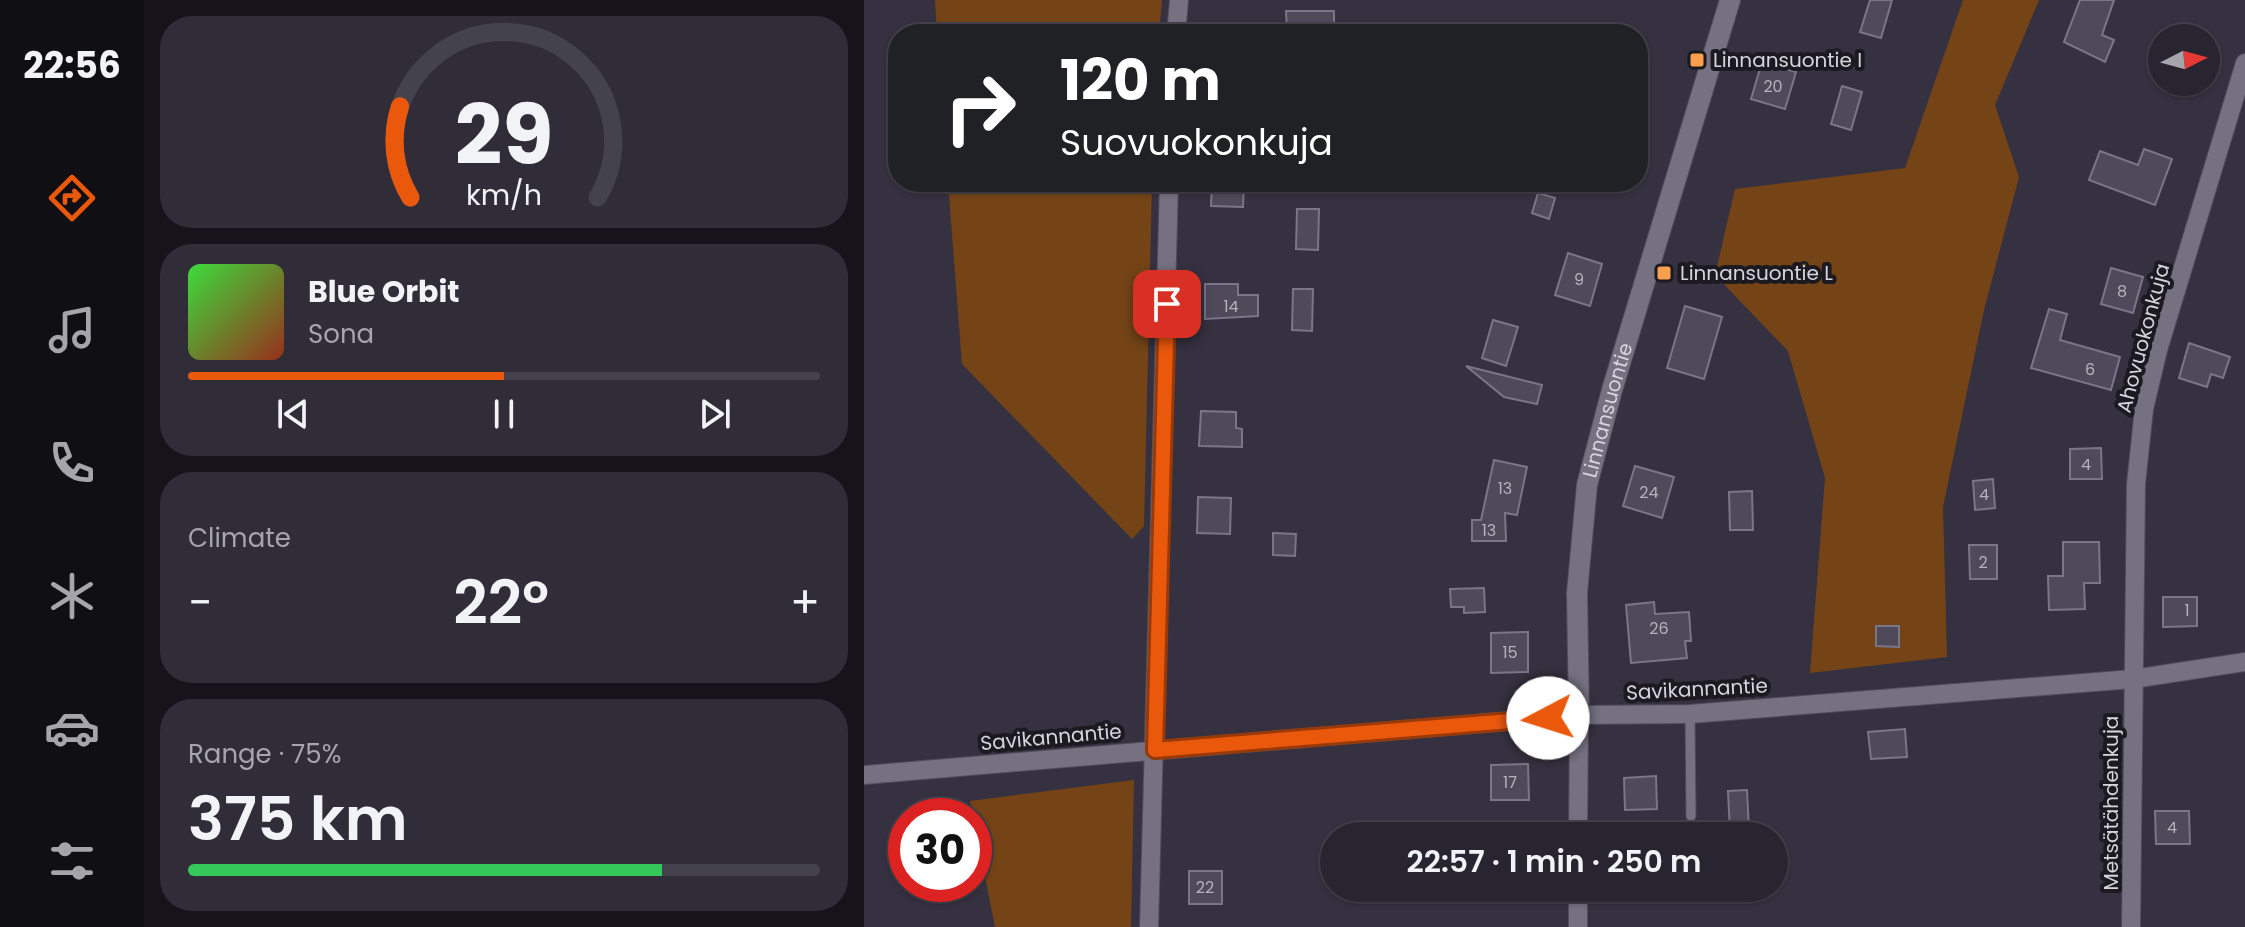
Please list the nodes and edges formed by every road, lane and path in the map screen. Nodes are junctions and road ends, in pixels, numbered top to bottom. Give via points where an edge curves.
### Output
1 (1179, 0) edge
2 (1730, 0) edge
3 (1177, 24) edge
4 (2245, 63) edge
5 (2237, 117) edge
6 (1169, 192) edge
7 (2245, 662) edge
8 (2133, 679) junction
9 (1690, 714) junction
10 (1579, 715) junction
11 (1155, 750) junction
12 (864, 775) edge
13 (1691, 816) dead end
14 (1578, 822) edge
15 (1578, 902) edge
16 (1149, 927) edge
17 (1578, 927) edge
18 (2131, 927) edge

1 - 3 street
2 - 10 street, Linnansuontie via 1587,485 1578,568
4 - 5 street, Ahovuokonkuja
5 - 8 street, Ahovuokonkuja via 2158,350 2144,409 2136,484
6 - 11 street
7 - 8 street, Savikannantie
8 - 9 street, Savikannantie
8 - 18 street, Metsätähdenkuja
9 - 10 street, Savikannantie
9 - 13 lane
10 - 11 street, Savikannantie
10 - 14 street, Linnansuontie
11 - 12 street, Savikannantie
11 - 16 street
15 - 17 street

